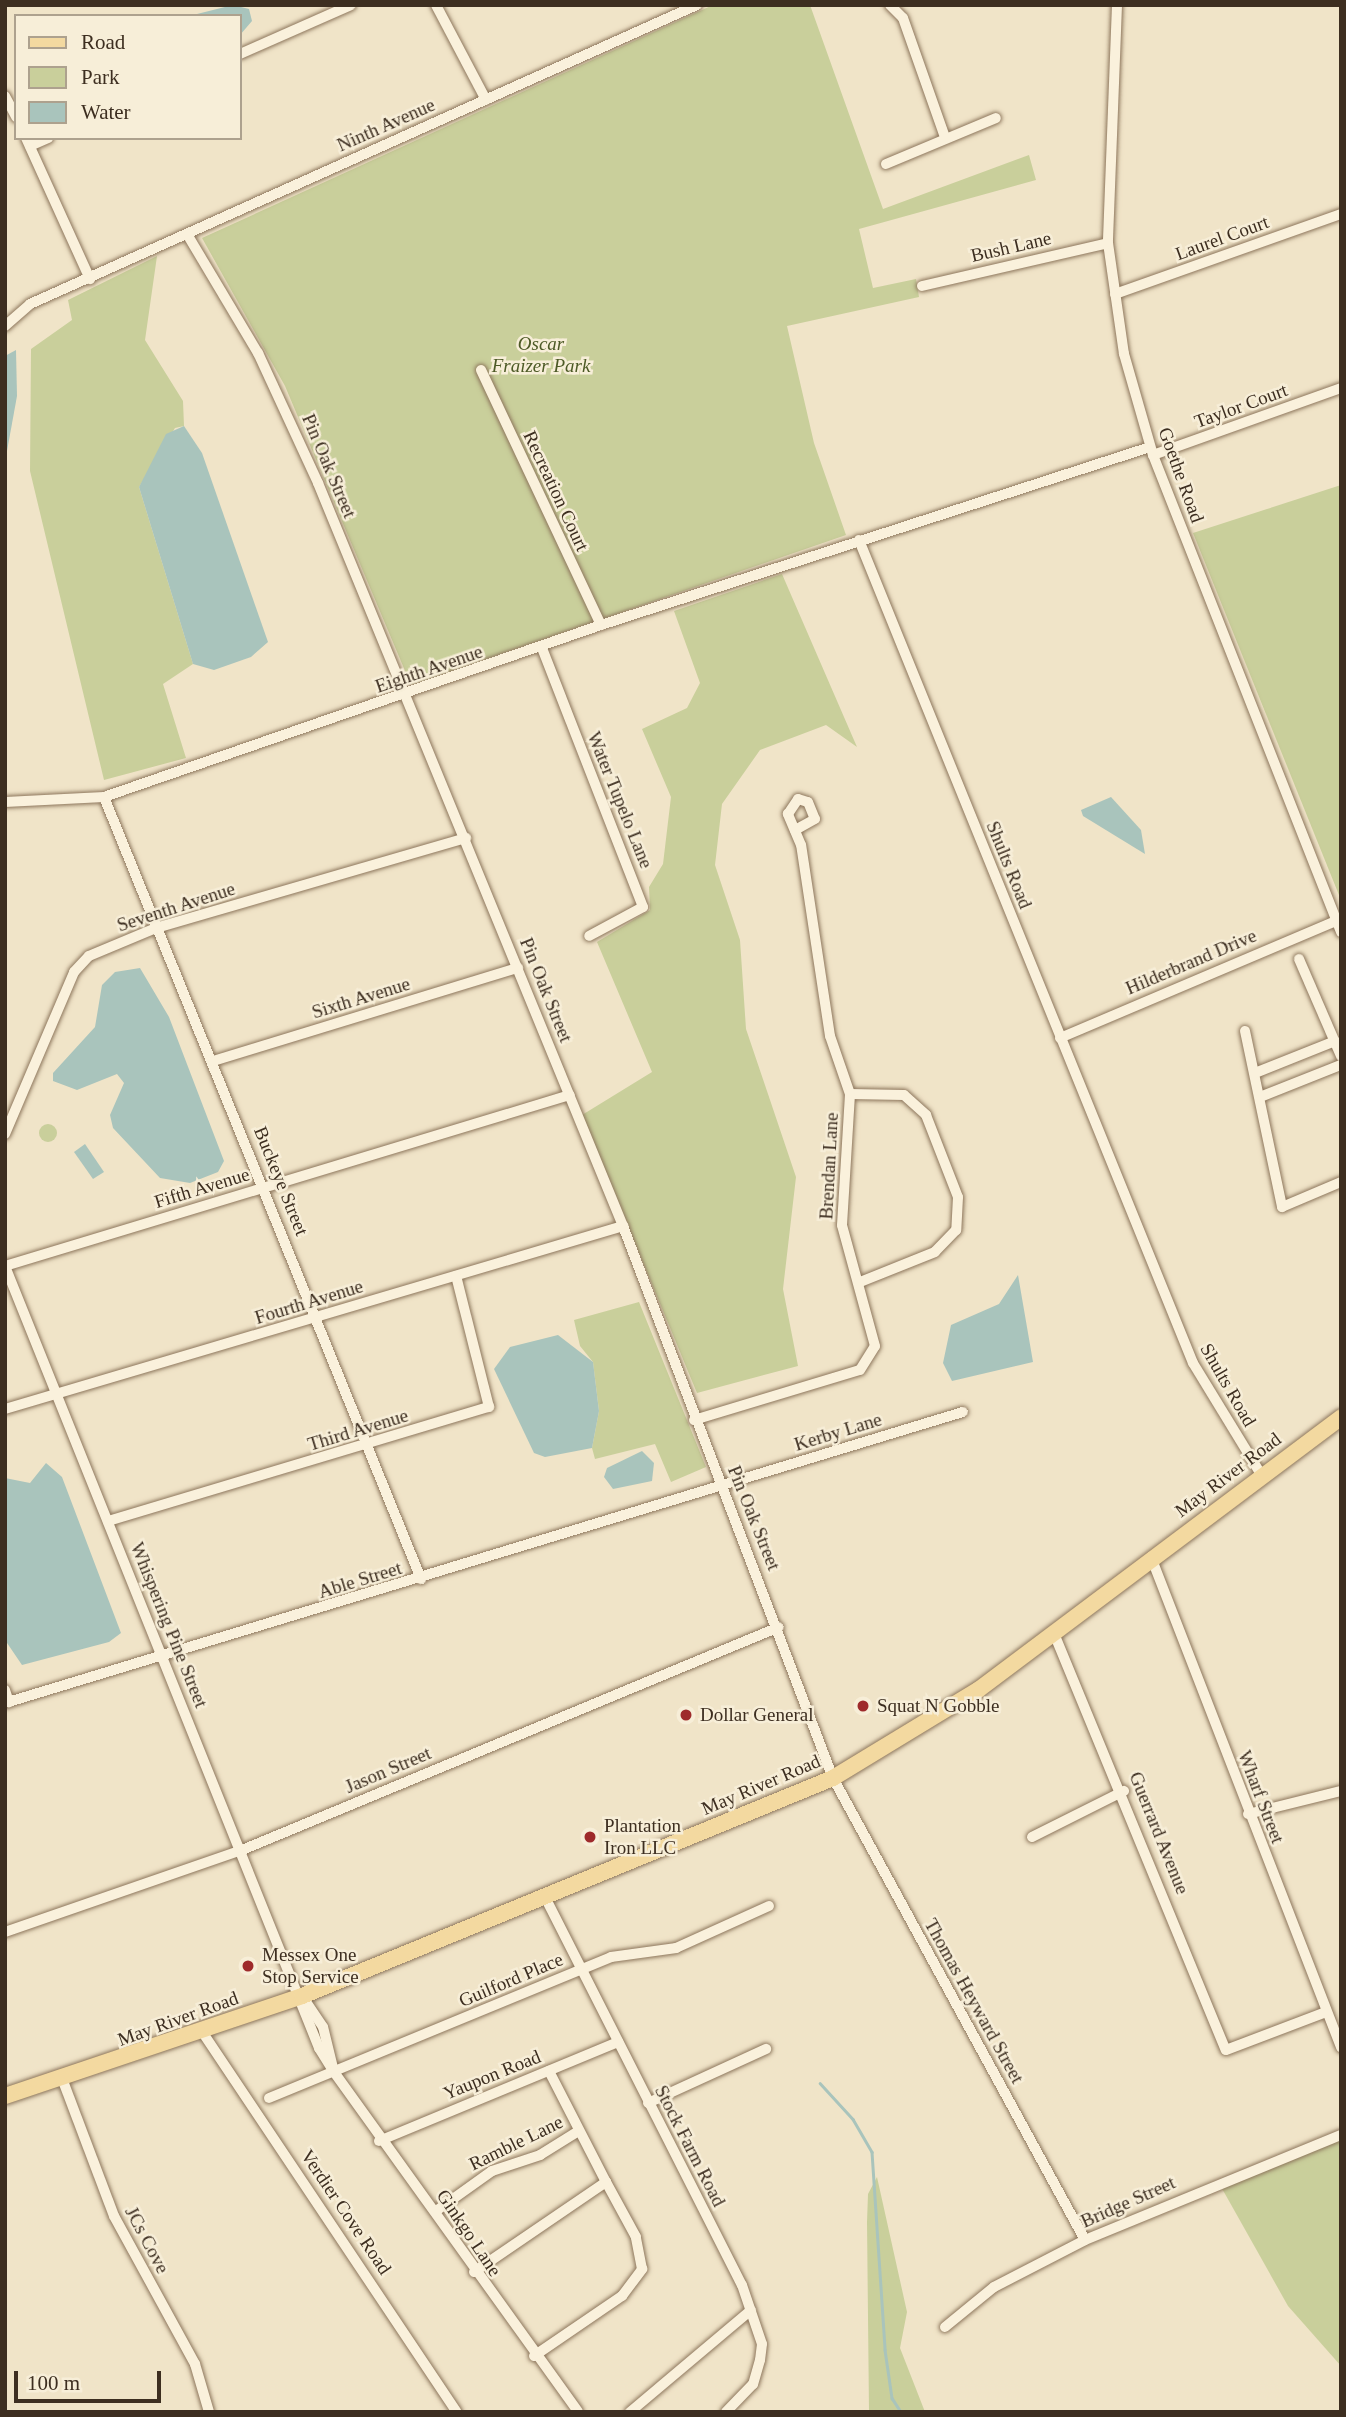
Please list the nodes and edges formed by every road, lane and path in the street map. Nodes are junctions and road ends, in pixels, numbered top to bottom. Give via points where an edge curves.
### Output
1 (351, 5) edge
2 (436, 5) edge
3 (697, 5) edge
4 (890, 5) edge
5 (1117, 5) edge
6 (242, 53) edge
7 (5, 96) edge
8 (486, 100) junction
9 (14, 113) edge
10 (996, 118) dead end
11 (944, 137) junction
12 (28, 142) edge
13 (886, 164) dead end
14 (1341, 214) edge
15 (187, 234) junction
16 (1108, 243) junction
17 (90, 279) junction
18 (922, 286) dead end
19 (1115, 294) junction
20 (5, 326) edge
21 (481, 370) dead end
22 (1341, 388) edge
23 (1151, 451) junction
24 (859, 540) junction
25 (601, 625) junction
26 (542, 648) junction
27 (404, 696) junction
28 (104, 797) junction
29 (5, 802) edge
30 (795, 830) dead end
31 (466, 838) junction
32 (1336, 921) junction
33 (156, 928) junction
34 (1341, 932) edge
35 (589, 936) dead end
36 (1299, 958) dead end
37 (518, 968) junction
38 (1245, 1031) dead end
39 (1060, 1038) junction
40 (1339, 1050) edge
41 (213, 1061) junction
42 (1341, 1065) edge
43 (1255, 1073) junction
44 (850, 1094) junction
45 (570, 1095) junction
46 (1260, 1097) junction
47 (5, 1134) edge
48 (1341, 1182) edge
49 (265, 1188) junction
50 (623, 1226) junction
51 (5, 1266) edge
52 (456, 1276) junction
53 (860, 1282) junction
54 (317, 1318) junction
55 (57, 1395) junction
56 (5, 1409) edge
57 (963, 1412) dead end
58 (1341, 1417) edge
59 (694, 1420) junction
60 (368, 1446) junction
61 (1262, 1476) junction
62 (723, 1485) junction
63 (108, 1521) junction
64 (1151, 1557) junction
65 (421, 1579) junction
66 (779, 1627) junction
67 (1053, 1631) junction
68 (163, 1658) junction
69 (5, 1690) edge
70 (7, 1702) edge
71 (833, 1778) junction
72 (1124, 1791) junction
73 (1341, 1791) edge
74 (1248, 1814) junction
75 (1032, 1837) dead end
76 (242, 1850) junction
77 (545, 1897) junction
78 (769, 1906) dead end
79 (5, 1932) edge
80 (581, 1969) junction
81 (302, 1996) junction
82 (1326, 2012) junction
83 (203, 2033) junction
84 (618, 2042) junction
85 (1341, 2047) edge
86 (766, 2049) dead end
87 (549, 2071) junction
88 (334, 2073) junction
89 (63, 2081) junction
90 (5, 2096) edge
91 (269, 2098) dead end
92 (648, 2103) junction
93 (577, 2132) junction
94 (1341, 2135) edge
95 (379, 2141) junction
96 (606, 2182) junction
97 (436, 2211) junction
98 (1085, 2240) junction
99 (474, 2272) junction
100 (751, 2310) junction
101 (945, 2327) dead end
102 (534, 2356) junction
103 (209, 2412) edge
104 (457, 2412) edge
105 (578, 2412) edge
106 (630, 2412) edge
107 (726, 2412) edge

1 - 6 street
2 - 8 street
3 - 8 street, Ninth Avenue
4 - 11 street via 903,18
5 - 16 street, Goethe Road
7 - 9 street
8 - 15 street, Ninth Avenue
10 - 11 street
11 - 13 street
12 - 17 street
14 - 19 street, Laurel Court
15 - 17 street, Ninth Avenue
15 - 27 street, Pin Oak Street via 281,399
16 - 18 street, Bush Lane
16 - 19 street, Goethe Road
17 - 20 street, Ninth Avenue via 30,304
19 - 23 street, Goethe Road
21 - 25 street, Recreation Court
22 - 23 street, Taylor Court
23 - 24 street
23 - 32 street, Goethe Road
24 - 25 street, Eighth Avenue
24 - 39 street, Shults Road
25 - 26 street, Eighth Avenue
26 - 27 street, Eighth Avenue
26 - 35 street, Water Tupelo Lane via 643,907
27 - 28 street, Eighth Avenue
27 - 31 street, Pin Oak Street
28 - 29 street, Eighth Avenue
28 - 33 street, Buckeye Street
30 - 44 street, Brendan Lane via 824,1009
31 - 33 street, Seventh Avenue
31 - 37 street, Pin Oak Street
32 - 34 street, Goethe Road
32 - 39 street, Hilderbrand Drive
33 - 41 street, Buckeye Street
33 - 47 street, Seventh Avenue via 89,956 74,972
36 - 40 street
37 - 41 street, Sixth Avenue
37 - 45 street, Pin Oak Street
38 - 43 street
39 - 61 street, Shults Road via 1193,1363
40 - 43 street
41 - 49 street, Buckeye Street
42 - 46 street
43 - 46 street
44 - 53 street, Brendan Lane via 842,1225
44 - 53 street via 904,1095 926,1115 958,1197 956,1230 935,1252
45 - 49 street, Fifth Avenue
45 - 50 street, Pin Oak Street
46 - 48 street via 1282,1207
49 - 51 street, Fifth Avenue
49 - 54 street, Buckeye Street
50 - 52 street, Fourth Avenue
50 - 59 street, Pin Oak Street
51 - 55 street, Whispering Pine Street
52 - 54 street, Fourth Avenue
52 - 60 street, Third Avenue via 489,1407
53 - 59 street, Brendan Lane via 875,1346 860,1370
54 - 55 street, Fourth Avenue
54 - 60 street, Buckeye Street
55 - 56 street, Fourth Avenue
55 - 63 street, Whispering Pine Street
57 - 62 street, Kerby Lane
58 - 61 main road, May River Road
59 - 62 street, Pin Oak Street
60 - 63 street, Third Avenue
60 - 65 street, Buckeye Street
61 - 64 main road, May River Road
62 - 65 street, Able Street
62 - 66 street, Pin Oak Street
63 - 68 street, Whispering Pine Street
64 - 67 main road, May River Road
64 - 74 street, Wharf Street
65 - 68 street, Able Street
66 - 71 street, Pin Oak Street
66 - 76 street, Jason Street
67 - 71 main road, May River Road via 978,1690
67 - 72 street, Guerrard Avenue
68 - 70 street, Able Street
68 - 76 street, Whispering Pine Street
69 - 70 street
71 - 77 main road, May River Road
71 - 98 street, Thomas Heyward Street
72 - 75 street
72 - 82 street, Guerrard Avenue via 1226,2050
73 - 74 street
74 - 82 street, Wharf Street
76 - 79 street, Jason Street
76 - 81 street, Whispering Pine Street
77 - 80 street, Stock Farm Road
77 - 81 main road, May River Road
78 - 80 street, Guilford Place via 676,1948 611,1957
80 - 84 street, Stock Farm Road
80 - 88 street, Guilford Place
81 - 83 main road, May River Road
81 - 88 street, Ginkgo Lane
82 - 85 street, Wharf Street
83 - 89 main road, May River Road
83 - 104 street, Verdier Cove Road
84 - 87 street, Yaupon Road
84 - 92 street, Stock Farm Road
86 - 92 street
87 - 93 street
87 - 95 street, Yaupon Road
88 - 91 street, Guilford Place
88 - 95 street, Ginkgo Lane
89 - 90 main road, May River Road
89 - 103 street, JCs Cove via 114,2217 195,2364
92 - 100 street, Stock Farm Road
93 - 96 street
93 - 97 street, Ramble Lane via 540,2155 492,2171
94 - 98 street, Bridge Street
95 - 97 street, Ginkgo Lane
96 - 99 street
96 - 102 street via 636,2236 642,2269 622,2296
97 - 99 street, Ginkgo Lane
98 - 101 street, Bridge Street via 994,2287
99 - 102 street, Ginkgo Lane
100 - 106 street
100 - 107 street, Stock Farm Road via 760,2360 753,2384
102 - 105 street, Ginkgo Lane

